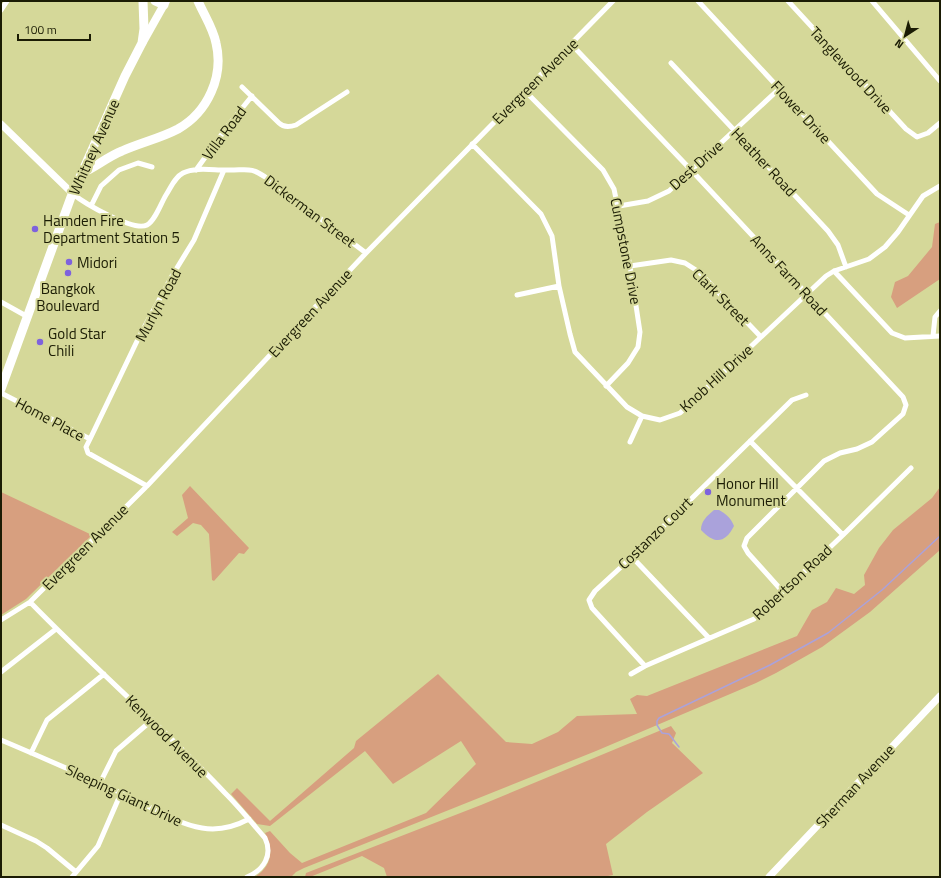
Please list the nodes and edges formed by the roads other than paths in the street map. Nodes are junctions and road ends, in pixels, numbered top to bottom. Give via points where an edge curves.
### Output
1 (7, 1) edge
2 (143, 1) edge
3 (155, 1) edge
4 (198, 1) edge
5 (614, 1) edge
6 (698, 1) edge
7 (788, 1) edge
8 (872, 1) edge
9 (165, 3) edge
10 (1, 10) edge
11 (572, 44) junction
12 (140, 46) junction
13 (671, 63) dead end
14 (940, 81) edge
15 (242, 87) dead end
16 (779, 89) junction
17 (525, 91) junction
18 (346, 92) dead end
19 (252, 96) junction
20 (940, 123) edge
21 (1, 124) edge
22 (734, 130) junction
23 (472, 144) junction
24 (152, 167) dead end
25 (196, 170) junction
26 (224, 170) junction
27 (692, 171) junction
28 (82, 173) junction
29 (940, 186) edge
30 (73, 194) junction
31 (91, 206) junction
32 (619, 206) junction
33 (909, 215) junction
34 (366, 253) junction
35 (630, 266) junction
36 (846, 268) junction
37 (834, 271) junction
38 (559, 286) junction
39 (807, 294) junction
40 (516, 295) dead end
41 (1, 302) edge
42 (940, 311) edge
43 (28, 317) junction
44 (933, 336) junction
45 (940, 336) edge
46 (761, 337) junction
47 (606, 386) junction
48 (1, 388) edge
49 (1, 393) edge
50 (806, 395) dead end
51 (642, 416) junction
52 (90, 439) junction
53 (750, 441) junction
54 (630, 442) dead end
55 (911, 468) dead end
56 (147, 486) junction
57 (796, 488) junction
58 (843, 535) junction
59 (632, 557) junction
60 (783, 592) junction
61 (30, 602) junction
62 (1, 620) edge
63 (56, 629) junction
64 (709, 638) junction
65 (644, 666) junction
66 (1, 672) edge
67 (104, 674) junction
68 (631, 674) dead end
69 (940, 696) edge
70 (152, 720) junction
71 (1, 740) edge
72 (31, 753) junction
73 (100, 783) junction
74 (121, 793) junction
75 (249, 819) junction
76 (1, 826) edge
77 (76, 872) junction
78 (72, 877) edge
79 (247, 877) edge
80 (769, 877) edge

1 - 10 street
2 - 12 highway via 144,32
3 - 9 highway
4 - 28 highway via 214,37 218,58 216,81 204,105 179,129 117,153
5 - 11 street, Evergreen Avenue
6 - 16 street, Flower Drive
7 - 20 street, Tanglewood Drive via 906,129 917,136 928,133
8 - 14 street
9 - 12 main road, Whitney Avenue
11 - 17 street, Evergreen Avenue
11 - 27 street, Anns Farm Road
12 - 28 highway, Whitney Avenue
13 - 22 street, Heather Road
15 - 19 street
16 - 22 street, Dest Drive
16 - 33 street, Flower Drive via 877,194
17 - 23 street, Evergreen Avenue
17 - 32 street, Cumpstone Drive via 602,170 614,189
18 - 19 street via 292,126 281,125
19 - 25 street, Villa Road
21 - 30 main road
22 - 27 street, Dest Drive
22 - 36 street, Heather Road via 828,231 838,245
23 - 34 street, Evergreen Avenue
23 - 38 street, Knob Hill Drive via 541,214 552,236
24 - 31 street via 138,163 118,170 101,186
25 - 26 street, Dickerman Street
25 - 31 street, Dickerman Street via 185,172 178,177 145,226 135,226
26 - 34 street, Dickerman Street via 248,169 260,173
26 - 52 street, Murlyn Road via 194,240 172,276
27 - 32 street, Dest Drive via 669,190 648,201
27 - 39 street, Anns Farm Road
28 - 30 highway, Whitney Avenue
29 - 33 street, Knob Hill Drive via 923,196
30 - 31 street, Dickerman Street
30 - 43 highway, Whitney Avenue
32 - 35 street, Cumpstone Drive
33 - 36 street, Knob Hill Drive via 885,247 869,259
34 - 56 street, Evergreen Avenue
35 - 46 street, Clark Street via 671,260 685,263 699,272
35 - 47 street, Cumpstone Drive via 640,332 638,347 628,363
36 - 37 street, Knob Hill Drive
37 - 39 street, Knob Hill Drive
37 - 44 street via 892,333 905,338
38 - 40 street
38 - 47 street, Knob Hill Drive via 575,352
39 - 46 street, Knob Hill Drive
39 - 57 street, Anns Farm Road via 903,397 906,406 903,414 872,442 840,453 824,462
41 - 43 street
42 - 44 street via 934,317
43 - 48 highway, Whitney Avenue
44 - 45 street
46 - 51 street, Knob Hill Drive via 680,412 660,420
47 - 51 street, Knob Hill Drive via 627,407
49 - 52 street, Home Place
50 - 53 street, Costanzo Court via 792,400
51 - 54 street
52 - 56 street, Home Place via 86,447 88,453
53 - 57 street
53 - 59 street, Costanzo Court
55 - 58 street, Robertson Road
56 - 61 street, Evergreen Avenue
57 - 58 street
57 - 60 street, Anns Farm Road via 747,538 744,546
58 - 60 street, Robertson Road
59 - 64 street
59 - 65 street, Costanzo Court via 594,591 588,600 592,608
60 - 64 street, Robertson Road via 754,619
61 - 62 street, Evergreen Avenue
61 - 63 street, Kenwood Avenue
63 - 66 street
63 - 67 street, Kenwood Avenue
64 - 65 street, Robertson Road
65 - 68 street, Robertson Road
67 - 70 street, Kenwood Avenue
67 - 72 street via 47,720
69 - 80 main road, Sherman Avenue
70 - 73 street via 116,751
70 - 75 street, Kenwood Avenue
71 - 72 street, Sleeping Giant Drive
72 - 73 street, Sleeping Giant Drive
73 - 74 street, Sleeping Giant Drive
74 - 75 street, Sleeping Giant Drive via 184,823 202,828 220,829 236,826
74 - 77 street via 98,846
75 - 79 street, Kenwood Avenue via 269,846 262,867
76 - 77 street via 42,844
77 - 78 street

